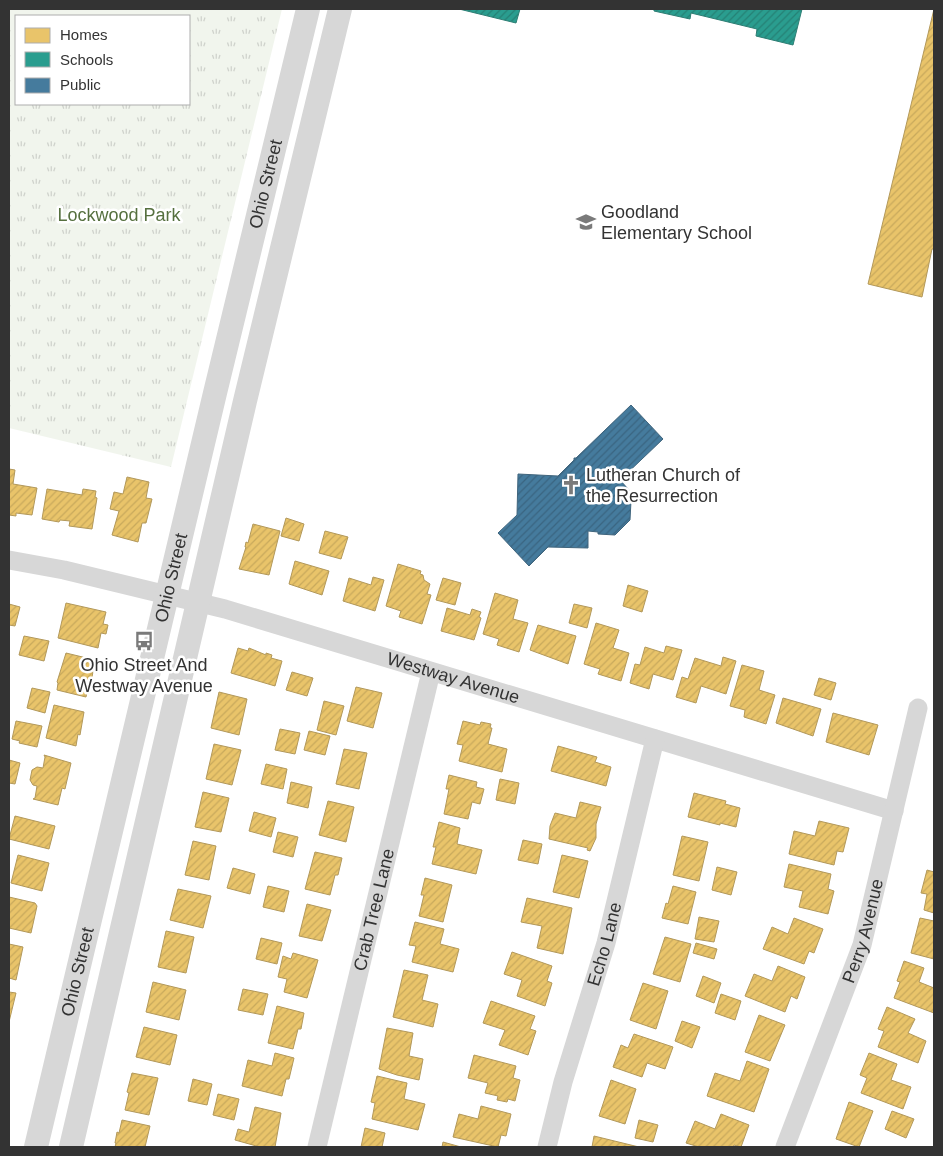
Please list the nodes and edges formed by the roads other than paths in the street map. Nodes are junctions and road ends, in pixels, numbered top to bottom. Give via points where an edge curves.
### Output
1 (308, 10) edge
2 (339, 14) edge
3 (9, 560) edge
4 (167, 595) junction
5 (198, 602) junction
6 (431, 672) junction
7 (918, 708) dead end
8 (655, 739) junction
9 (894, 812) junction
10 (93, 909) junction
11 (124, 917) junction
12 (36, 1147) edge
13 (71, 1147) edge
14 (317, 1147) edge
15 (547, 1147) edge
16 (785, 1147) edge

1 - 2 street
1 - 4 street, Ohio Street
2 - 5 street, Ohio Street
3 - 4 street, Westway Avenue
4 - 5 street, Westway Avenue
4 - 10 street, Ohio Street
5 - 6 street, Westway Avenue
5 - 11 street, Ohio Street
6 - 8 street, Westway Avenue
6 - 14 street, Crab Tree Lane
7 - 9 street, Perry Avenue
8 - 9 street, Westway Avenue
8 - 15 street, Echo Lane via 606,943 563,1082
9 - 16 street, Perry Avenue via 862,945
10 - 11 street
10 - 12 street, Ohio Street
11 - 13 street, Ohio Street

